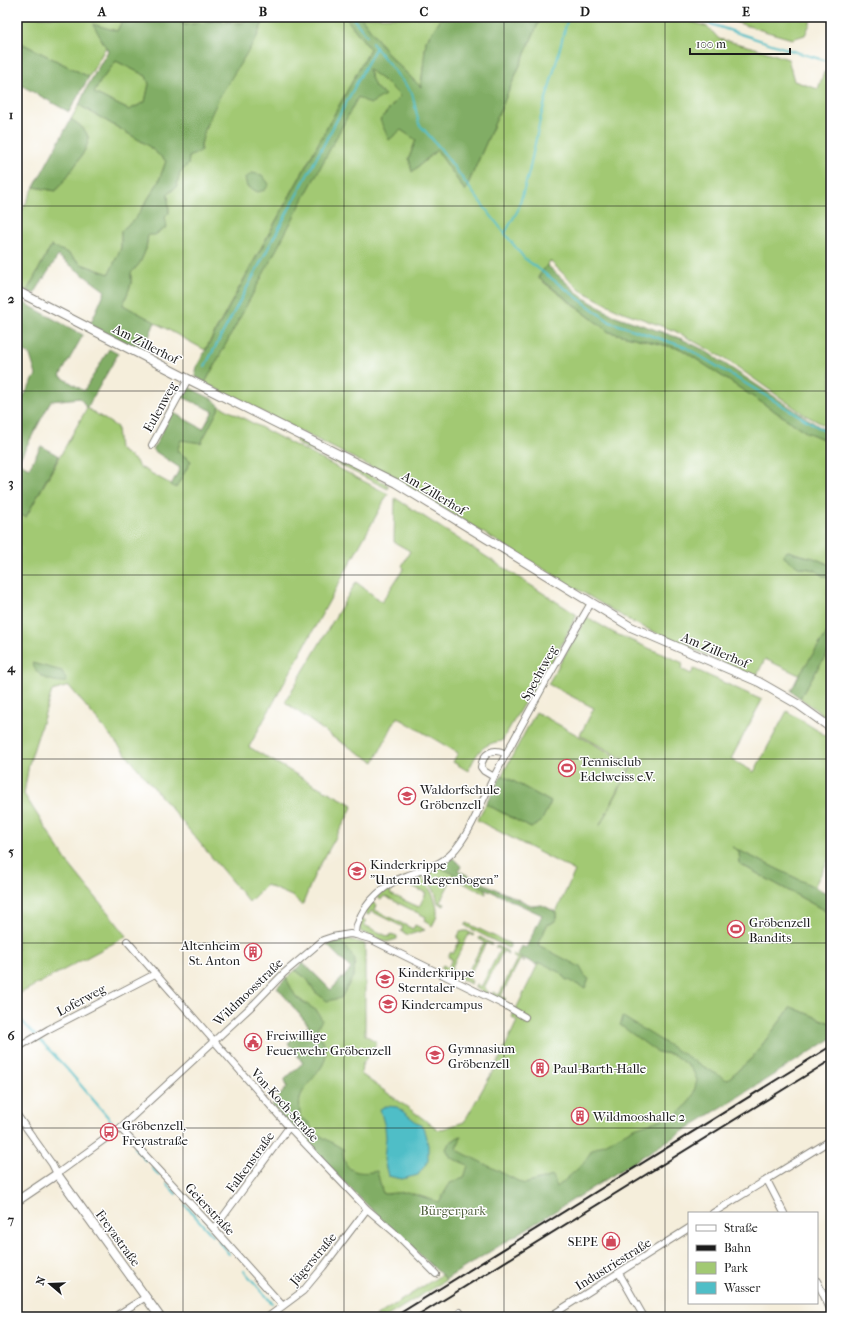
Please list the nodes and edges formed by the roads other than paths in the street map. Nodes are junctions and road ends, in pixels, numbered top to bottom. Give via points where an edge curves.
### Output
1 (17, 291) edge
2 (188, 379) junction
3 (152, 445) dead end
4 (591, 603) junction
5 (831, 728) edge
6 (506, 754) junction
7 (494, 777) junction
8 (356, 935) junction
9 (127, 940) dead end
10 (155, 974) junction
11 (525, 1017) dead end
12 (214, 1041) junction
13 (17, 1048) edge
14 (17, 1115) edge
15 (289, 1127) junction
16 (120, 1128) junction
17 (831, 1140) edge
18 (57, 1174) junction
19 (767, 1180) junction
20 (17, 1201) edge
21 (367, 1209) junction
22 (715, 1212) edge
23 (783, 1212) edge
24 (214, 1229) junction
25 (688, 1229) edge
26 (619, 1273) junction
27 (436, 1274) dead end
28 (818, 1284) edge
29 (146, 1297) junction
30 (282, 1305) junction
31 (831, 1310) edge
32 (114, 1317) edge
33 (160, 1317) edge
34 (268, 1317) edge
35 (549, 1317) edge
36 (644, 1317) edge

1 - 2 street, Am Zillerhof
2 - 3 street, Eulenweg
2 - 4 street, Am Zillerhof via 396,483
4 - 5 street, Am Zillerhof via 631,627 759,682 799,705
4 - 6 street, Spechtweg
6 - 7 street, Spechtweg
6 - 7 street via 492,751 482,760 481,767
7 - 8 street, Spechtweg via 464,838 452,854 380,891 361,915
8 - 11 street, Wildmoosstraße via 370,939
8 - 12 street, Wildmoosstraße via 323,940 284,973
9 - 10 street, Von-Koch-Straße
10 - 12 street, Von-Koch-Straße
10 - 13 street, Loferweg
12 - 15 street, Von-Koch-Straße
12 - 16 street, Wildmoosstraße
14 - 18 street
15 - 21 street, Von-Koch-Straße
15 - 24 street, Falkenstraße
16 - 18 street, Wildmoosstraße
16 - 24 street, Geierstraße
17 - 19 street
18 - 20 street, Wildmoosstraße
18 - 29 street, Freyastraße
19 - 22 street
19 - 23 street
21 - 27 street, Von-Koch-Straße
21 - 30 street, Jägerstraße via 303,1291
24 - 30 street, Geierstraße
25 - 26 street, Industriestraße
26 - 35 street, Industriestraße
26 - 36 street
28 - 31 street
29 - 32 street
29 - 33 street, Freyastraße
30 - 34 street, Jägerstraße

